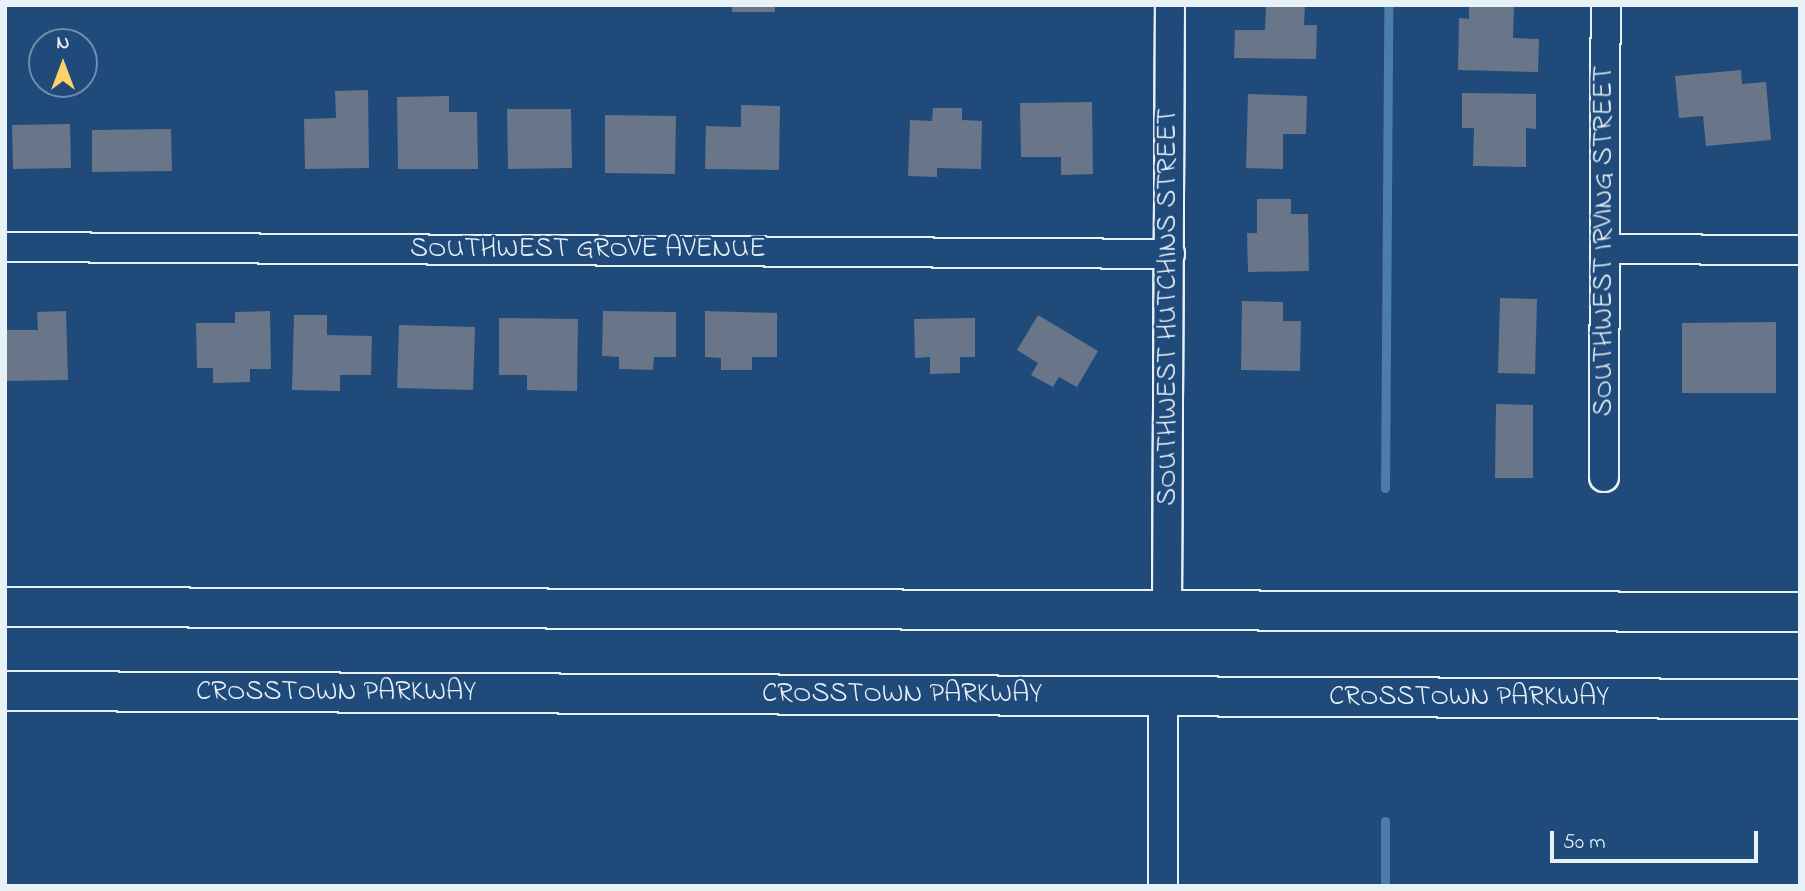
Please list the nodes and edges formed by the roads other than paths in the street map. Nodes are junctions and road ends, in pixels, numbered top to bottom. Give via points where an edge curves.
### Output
1 (1170, 5) edge
2 (1606, 5) edge
3 (5, 247) edge
4 (1605, 249) junction
5 (1800, 250) edge
6 (1170, 254) junction
7 (1604, 477) dead end
8 (5, 607) edge
9 (1167, 610) junction
10 (1800, 612) edge
11 (5, 691) edge
12 (1163, 696) junction
13 (1800, 699) edge
14 (1163, 886) edge

1 - 6 street, SOUTHWEST HUTCHINS STREET
2 - 4 street, SOUTHWEST IRVING STREET
3 - 6 street, SOUTHWEST GROVE AVENUE
4 - 5 street
4 - 7 street, SOUTHWEST IRVING STREET
6 - 9 street, SOUTHWEST HUTCHINS STREET
8 - 9 main road
9 - 10 main road
11 - 12 main road, CROSSTOWN PARKWAY
12 - 13 main road, CROSSTOWN PARKWAY
12 - 14 street

